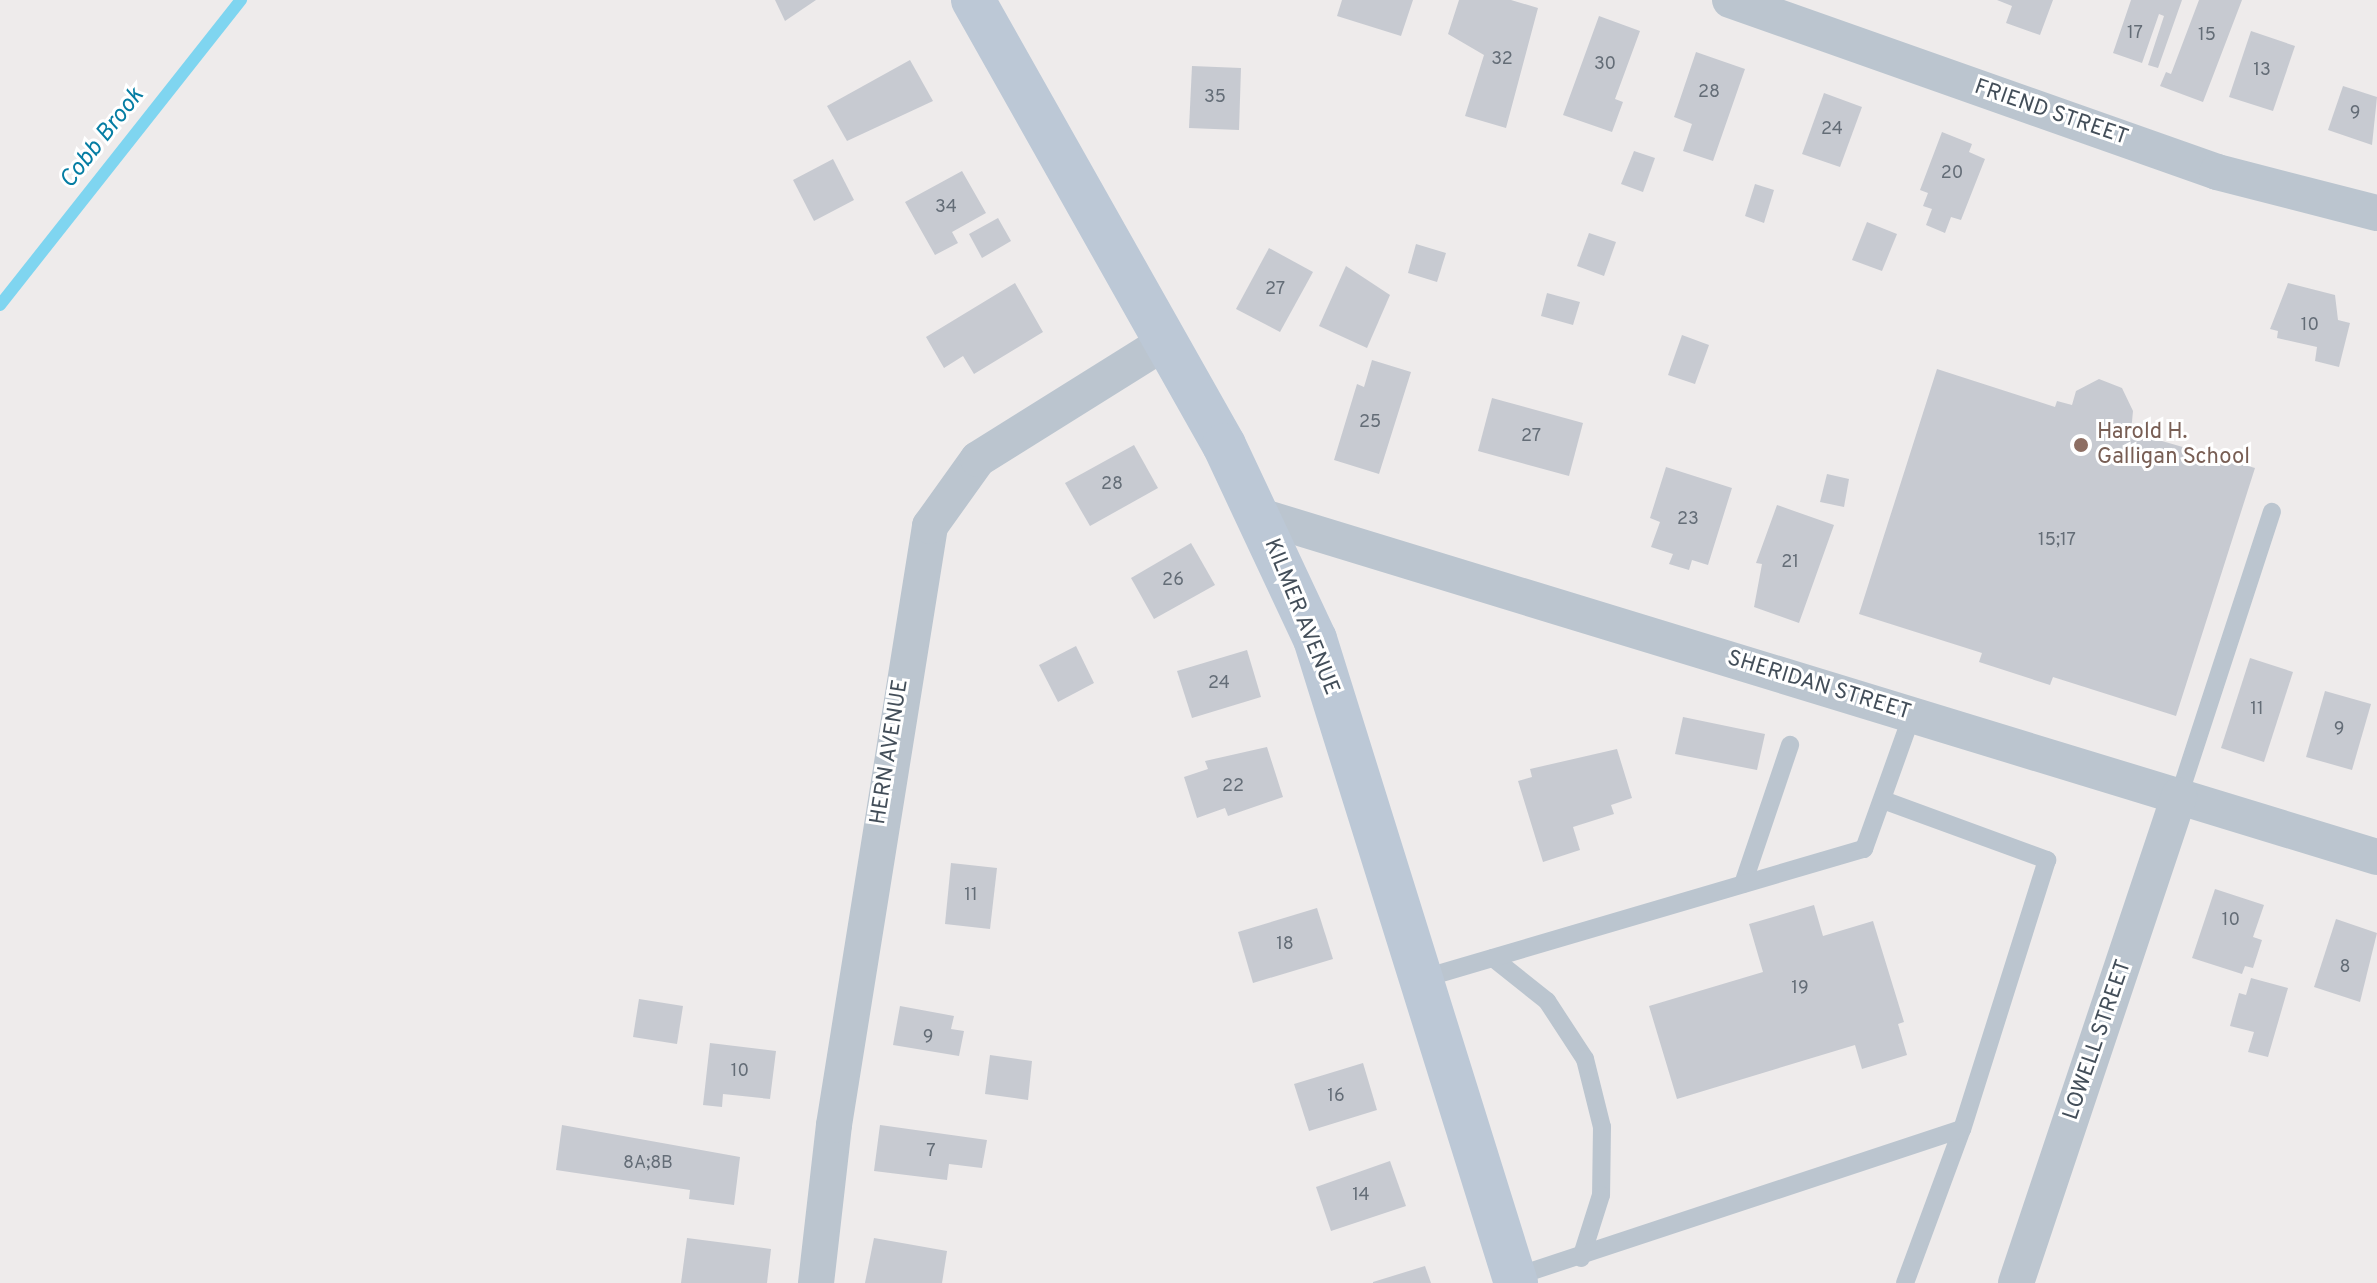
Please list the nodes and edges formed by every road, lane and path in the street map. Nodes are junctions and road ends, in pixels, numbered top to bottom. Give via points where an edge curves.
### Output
1 (973, 0) edge
2 (1730, 0) edge
3 (2377, 213) edge
4 (1167, 341) junction
5 (2272, 512) dead end
6 (1260, 516) junction
7 (1912, 715) junction
8 (1790, 745) dead end
9 (2179, 796) junction
10 (1883, 800) junction
11 (2377, 857) edge
12 (1743, 884) junction
13 (1493, 958) junction
14 (1421, 979) junction
15 (1962, 1129) junction
16 (1581, 1258) junction
17 (1515, 1280) edge
18 (816, 1283) edge
19 (1905, 1283) edge
20 (2016, 1283) edge

1 - 4 street, KILMER AVENUE
2 - 3 street, FRIEND STREET via 2217,172
4 - 6 street, KILMER AVENUE
4 - 18 street, HERN AVENUE via 978,459 930,526 834,1125
5 - 9 lane
6 - 7 street, SHERIDAN STREET
6 - 14 street, KILMER AVENUE via 1315,639
7 - 9 street, SHERIDAN STREET
7 - 10 lane
8 - 12 lane
9 - 11 street, SHERIDAN STREET
9 - 20 street, LOWELL STREET
10 - 12 lane via 1864,849
10 - 15 lane via 2047,860
12 - 13 lane
13 - 14 lane
13 - 16 lane via 1547,1001 1585,1059 1602,1127 1602,1168 1601,1195
14 - 17 street, KILMER AVENUE
15 - 16 lane
15 - 19 lane
16 - 17 lane

